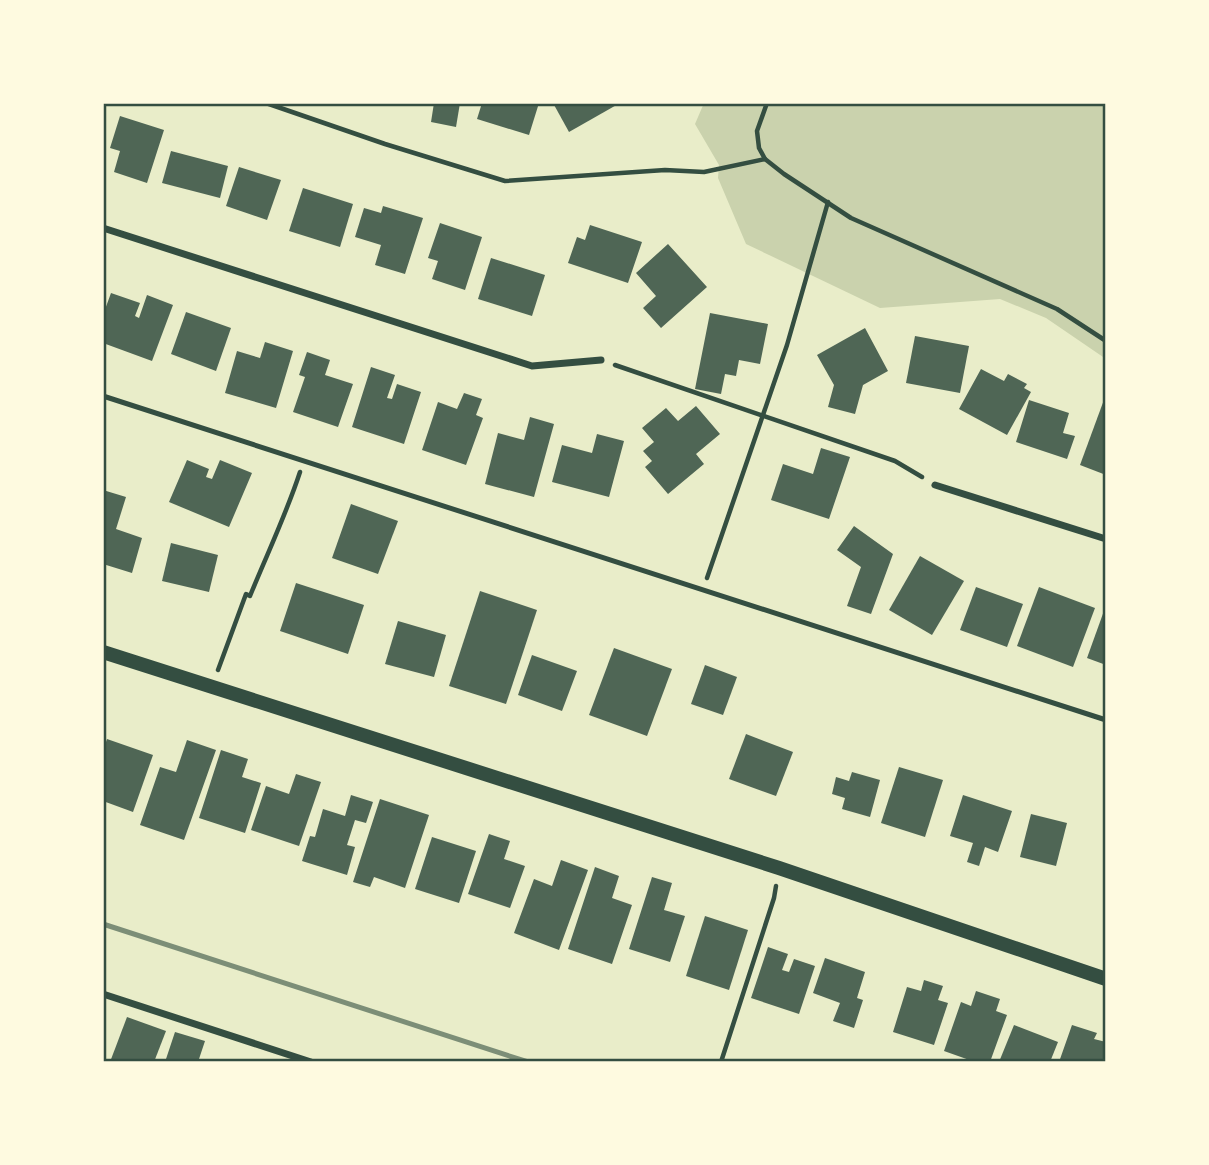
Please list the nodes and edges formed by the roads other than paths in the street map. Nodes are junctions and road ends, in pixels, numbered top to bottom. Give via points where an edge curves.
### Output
1 (103, 228) edge
2 (601, 360) road end
3 (103, 396) edge
4 (935, 485) road end
5 (1106, 539) edge
6 (103, 652) edge
7 (1106, 720) edge
8 (1106, 979) edge
9 (103, 994) edge
10 (311, 1062) edge

1 - 2 street via 532,366
3 - 7 lane
4 - 5 street
6 - 8 main road via 779,868
9 - 10 street

